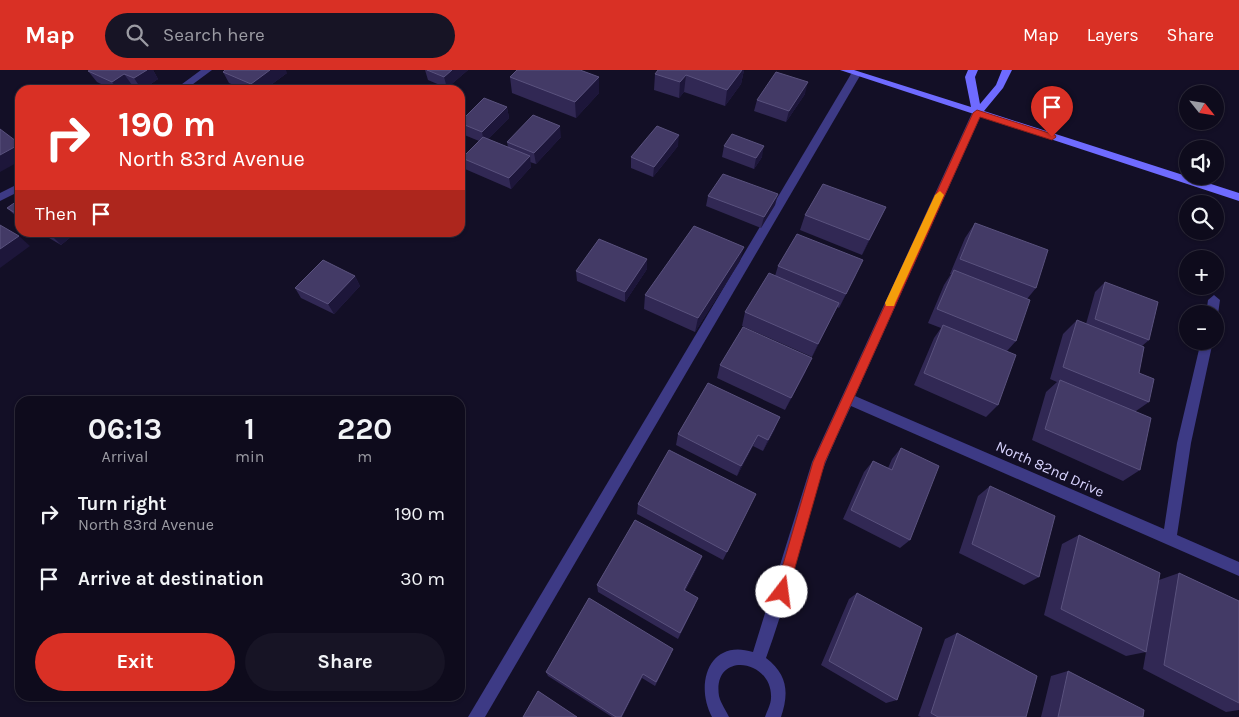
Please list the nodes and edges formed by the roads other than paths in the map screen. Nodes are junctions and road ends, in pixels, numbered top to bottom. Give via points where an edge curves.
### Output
1 (208, 70) edge
2 (973, 70) edge
3 (1007, 70) edge
4 (851, 72) edge
5 (186, 85) edge
6 (977, 113) junction
7 (15, 190) edge
8 (0, 197) edge
9 (1239, 197) edge
10 (1214, 300) dead end
11 (1213, 305) edge
12 (1205, 350) edge
13 (847, 398) junction
14 (1169, 538) junction
15 (1239, 569) edge
16 (758, 660) junction
17 (779, 715) edge
18 (476, 717) edge
19 (721, 717) edge

1 - 5 street
2 - 6 main road via 970,77
3 - 6 main road via 1000,86
4 - 6 main road
4 - 18 street
6 - 9 main road
6 - 13 street
7 - 8 street
10 - 11 street
12 - 14 street via 1184,443
13 - 14 street, North 82nd Drive
13 - 16 street via 812,480 777,610
14 - 15 street, North 82nd Drive
16 - 17 street via 767,666 778,687
16 - 19 street via 737,656 719,666 713,675 711,698

